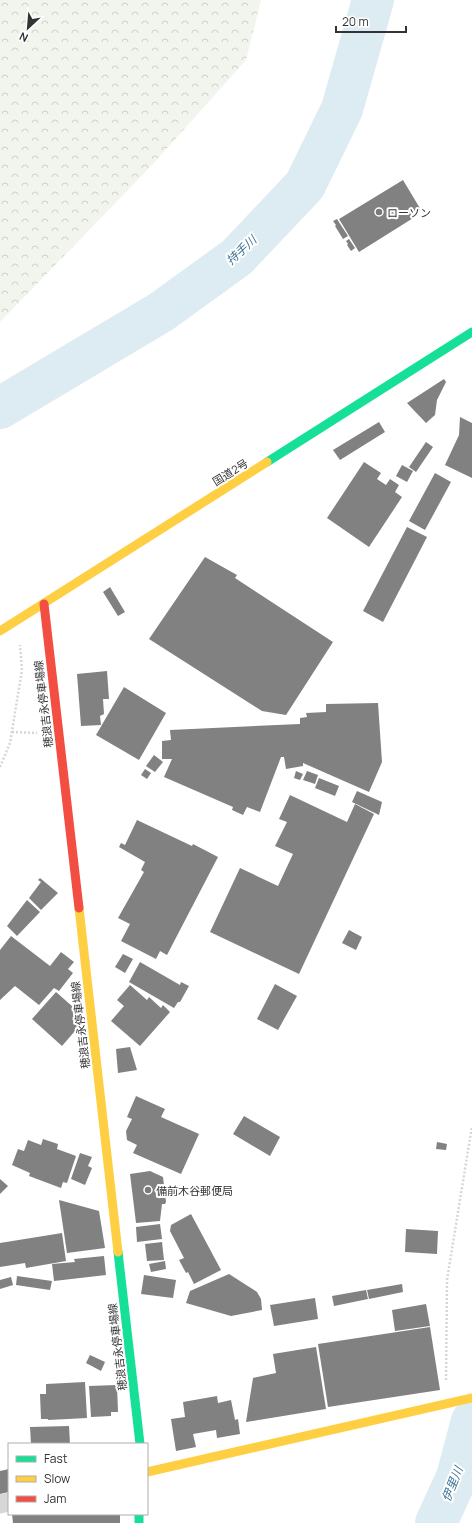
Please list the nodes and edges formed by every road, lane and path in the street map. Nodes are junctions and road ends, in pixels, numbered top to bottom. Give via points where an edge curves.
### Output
1 (472, 332) edge
2 (44, 604) junction
3 (18, 620) junction
4 (0, 631) edge
5 (0, 767) edge
6 (472, 1126) edge
7 (472, 1398) edge
8 (445, 1403) junction
9 (140, 1443) edge
10 (148, 1472) edge

1 - 2 main road, 国道2号
2 - 3 main road, 国道2号
2 - 9 main road, 穂浪吉永停車場線
3 - 4 main road, 国道2号
3 - 5 path via 22,670 10,743
6 - 8 path via 448,1280
7 - 8 main road
8 - 10 main road

